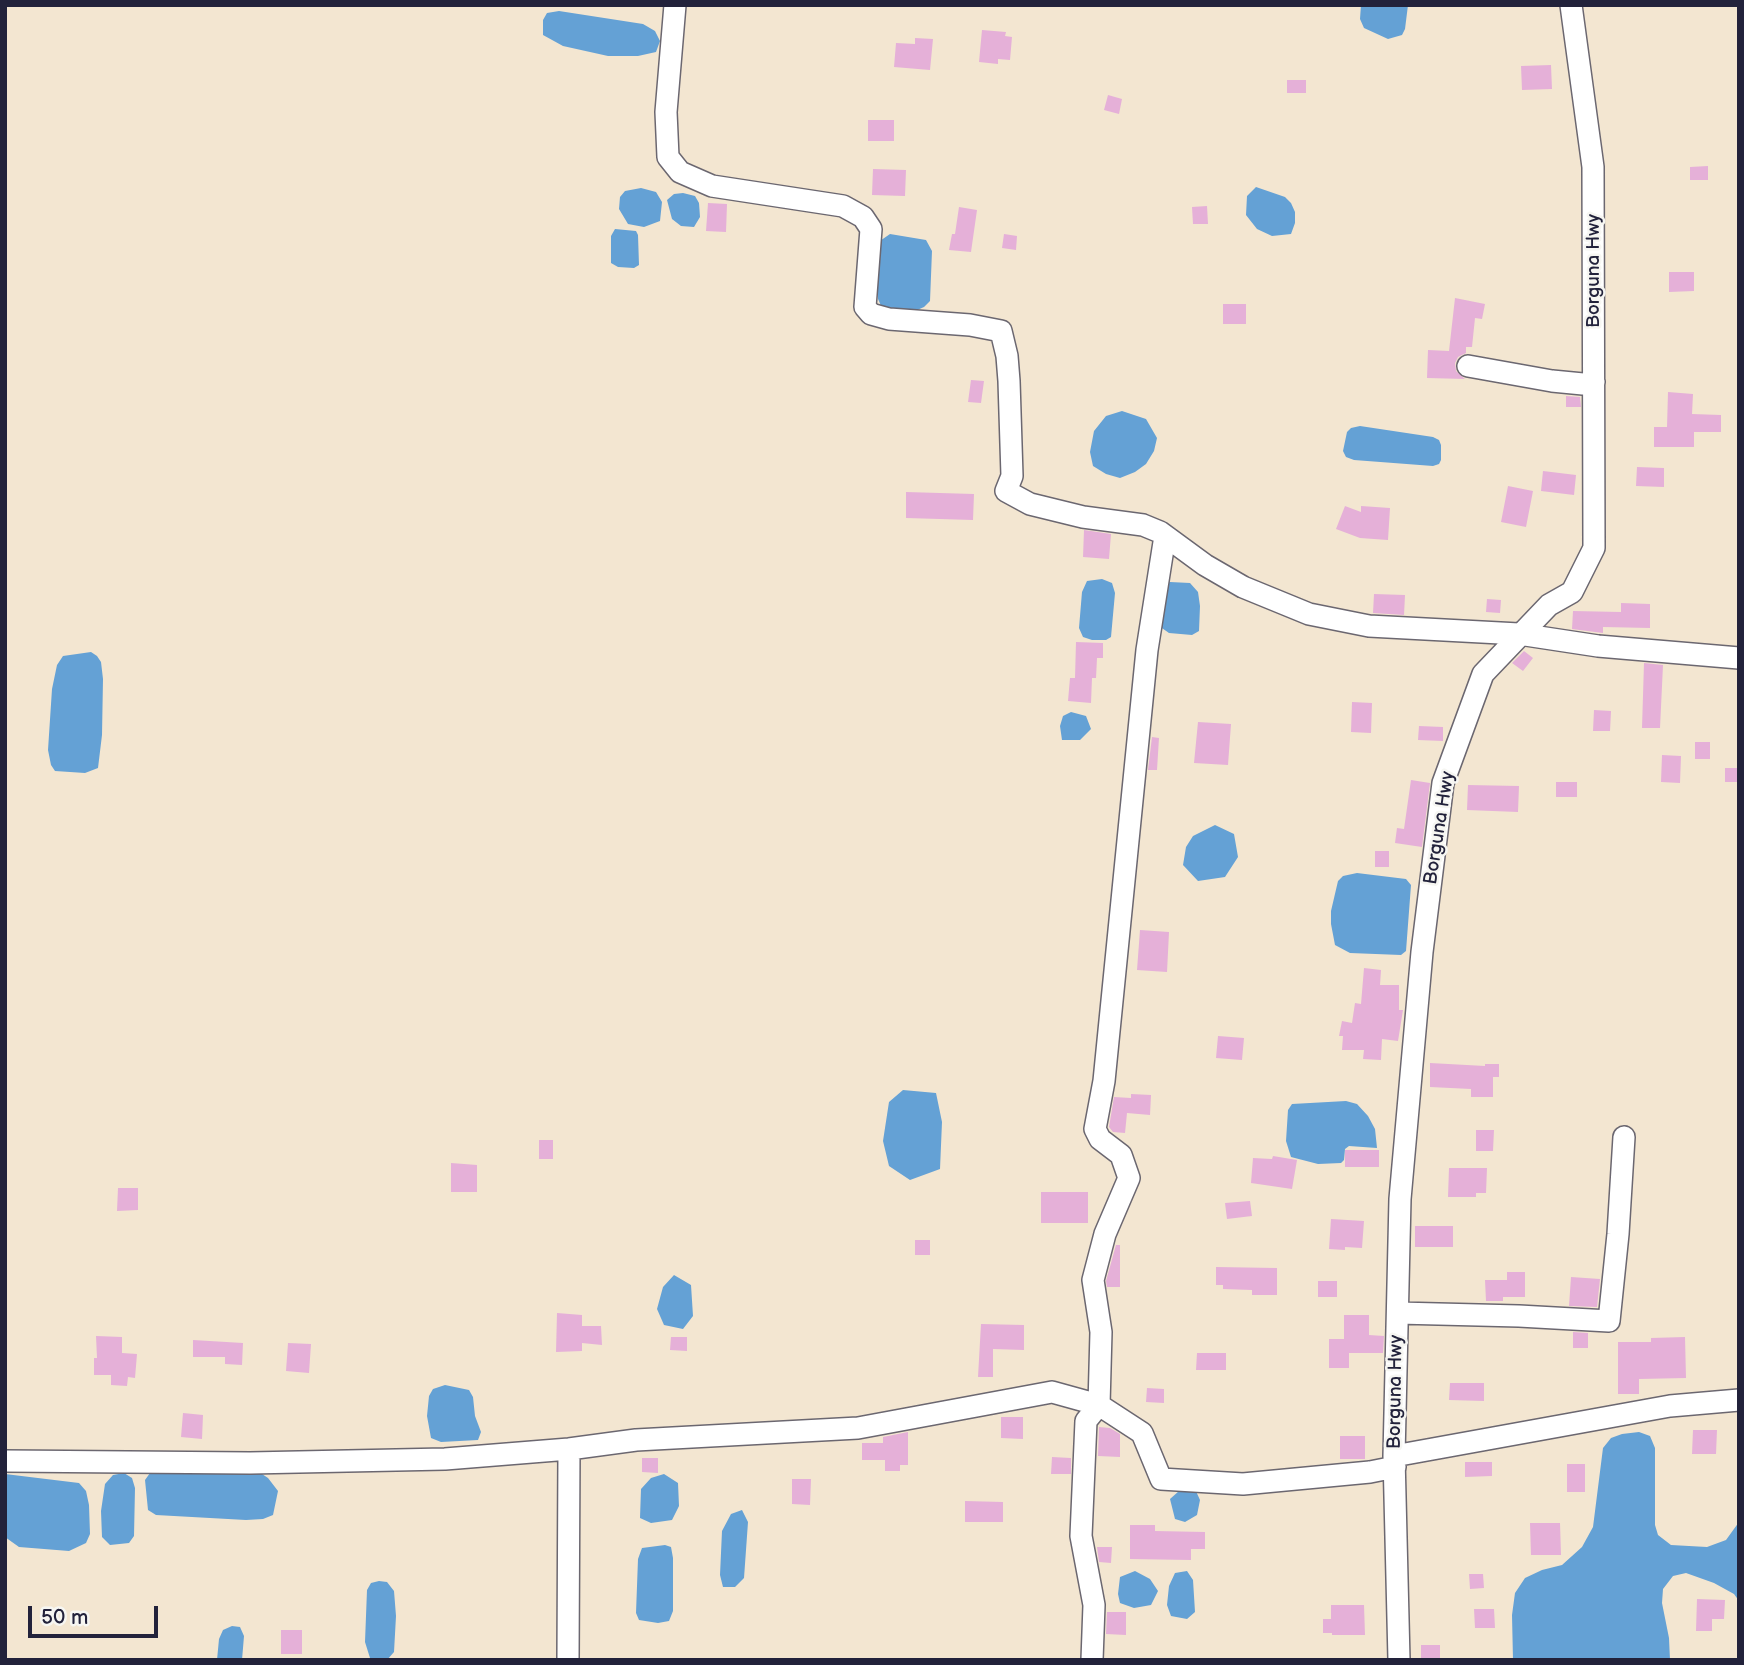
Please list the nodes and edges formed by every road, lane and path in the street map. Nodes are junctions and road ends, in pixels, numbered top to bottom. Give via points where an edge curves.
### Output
1 (675, 5) edge
2 (1571, 5) edge
3 (1468, 366) dead end
4 (1594, 382) junction
5 (1165, 536) junction
6 (1519, 634) junction
7 (1739, 658) edge
8 (1624, 1137) dead end
9 (1398, 1313) junction
10 (1739, 1399) edge
11 (1098, 1405) junction
12 (569, 1448) junction
13 (5, 1461) edge
14 (1394, 1461) junction
15 (568, 1660) edge
16 (1092, 1660) edge
17 (1399, 1660) edge

1 - 5 street via 666,112 668,157 680,172 712,186 843,206 863,217 871,229 865,307 870,314 1000,331 1009,382 1012,476 1006,491 1030,504 1143,525
2 - 4 street, Borguna Hwy via 1594,167
3 - 4 street via 1552,382
4 - 6 street, Borguna Hwy via 1594,548 1572,592 1549,605
5 - 6 street via 1243,587 1309,614 1369,626
5 - 11 street via 1147,650 1105,1072 1095,1129 1100,1139 1121,1155 1129,1178 1105,1234 1093,1280 1101,1332
6 - 7 street
6 - 9 street, Borguna Hwy via 1483,674 1443,783 1422,952 1400,1199
8 - 9 street via 1609,1321
9 - 14 street, Borguna Hwy
10 - 14 street via 1670,1406
11 - 12 street via 1052,1392 858,1428
11 - 14 street via 1142,1433 1161,1479 1243,1484 1370,1472
11 - 16 street via 1086,1420 1080,1536 1094,1605
12 - 13 street via 431,1460
12 - 15 street
14 - 17 street, Borguna Hwy

